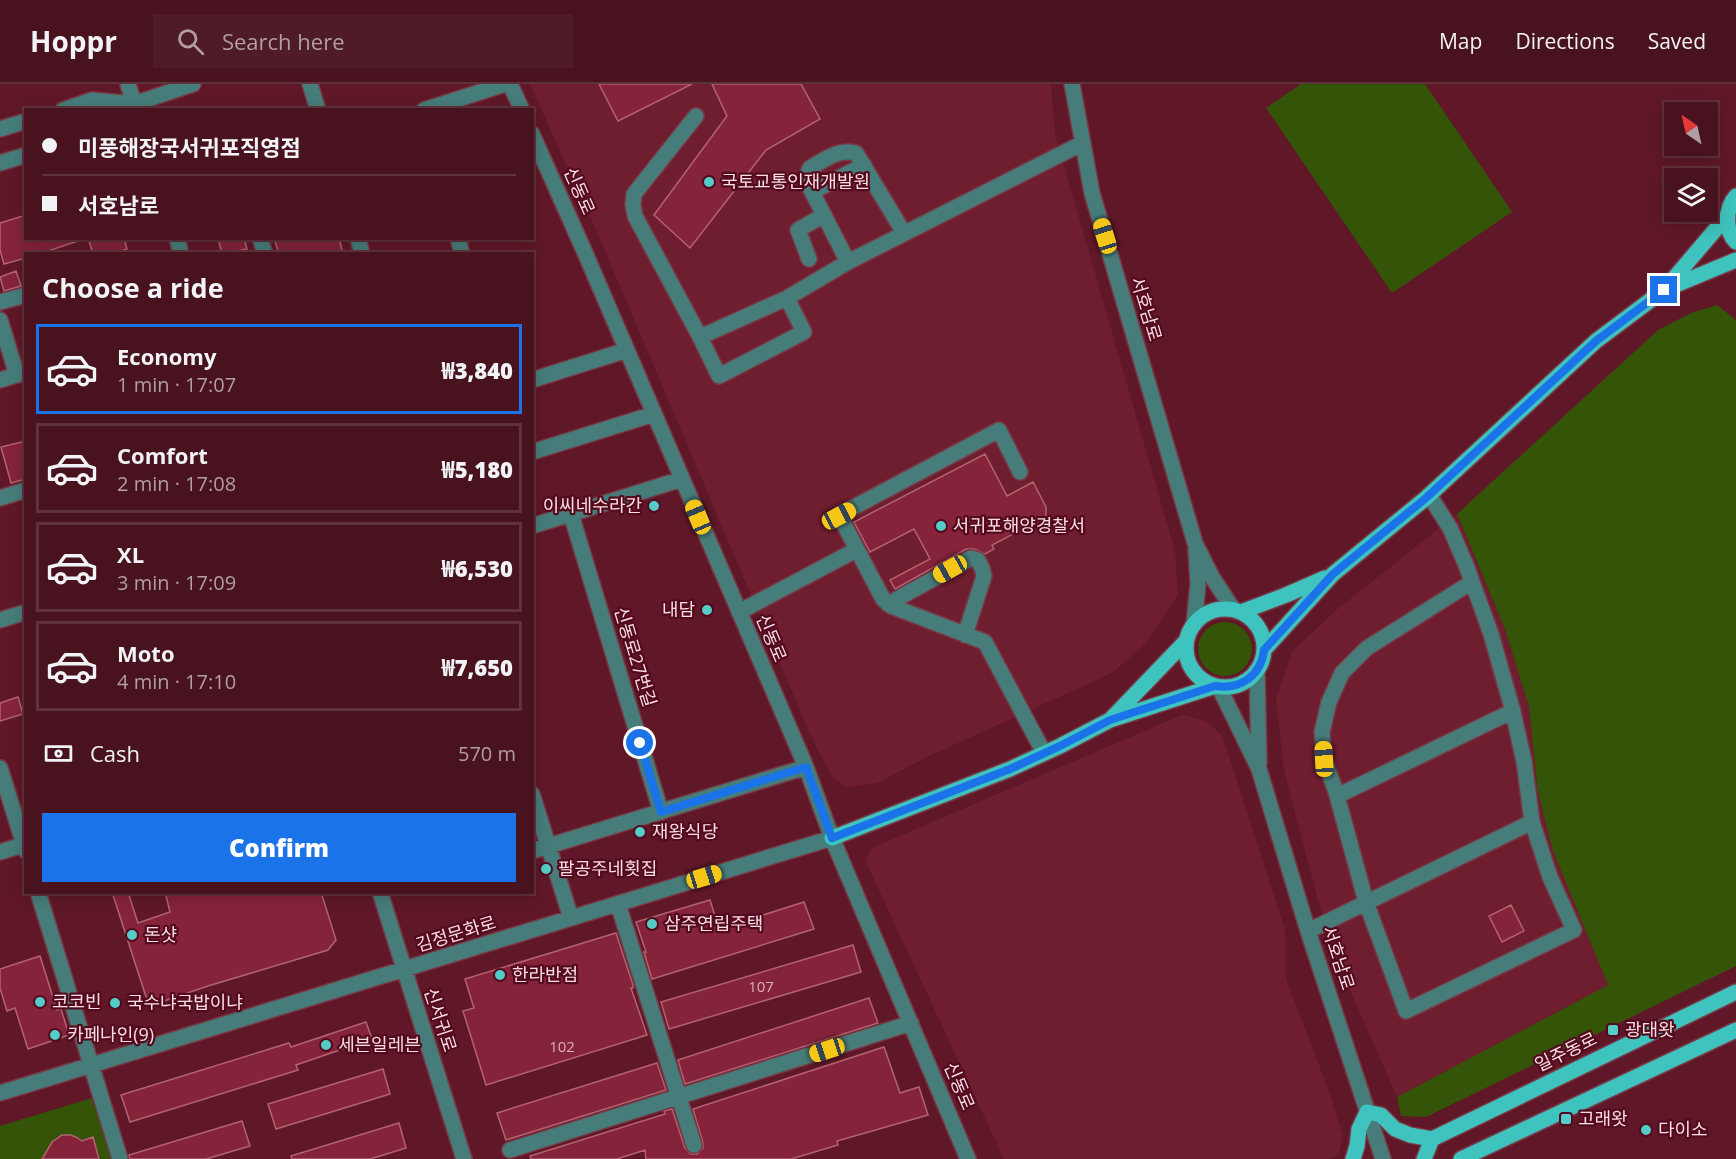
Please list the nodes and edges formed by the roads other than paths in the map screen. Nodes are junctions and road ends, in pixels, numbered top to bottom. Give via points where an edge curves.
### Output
1 (128, 84) edge
2 (193, 84) edge
3 (310, 84) edge
4 (506, 84) edge
5 (510, 84) edge
6 (1072, 84) edge
7 (69, 108) edge
8 (132, 108) edge
9 (317, 108) edge
10 (430, 108) edge
11 (521, 108) edge
12 (696, 116) dead end
13 (24, 122) edge
14 (0, 129) edge
15 (534, 139) edge
16 (1083, 143) junction
17 (24, 156) edge
18 (0, 163) edge
19 (864, 165) junction
20 (812, 192) junction
21 (1736, 196) edge
22 (824, 215) junction
23 (1727, 216) junction
24 (904, 233) junction
25 (1736, 243) edge
26 (809, 259) dead end
27 (1736, 260) edge
28 (848, 262) junction
29 (1664, 290) junction
30 (24, 296) edge
31 (787, 298) junction
32 (0, 302) edge
33 (0, 320) edge
34 (700, 337) junction
35 (627, 350) junction
36 (21, 374) edge
37 (534, 379) edge
38 (0, 380) edge
39 (654, 414) junction
40 (534, 451) edge
41 (1020, 472) dead end
42 (682, 479) junction
43 (24, 491) edge
44 (1429, 495) junction
45 (0, 498) edge
46 (570, 514) junction
47 (534, 525) edge
48 (1195, 543) junction
49 (856, 550) junction
50 (1333, 574) junction
51 (1472, 582) junction
52 (888, 604) junction
53 (1237, 610) junction
54 (739, 612) junction
55 (24, 613) edge
56 (0, 620) edge
57 (1194, 624) junction
58 (965, 635) junction
59 (1186, 641) junction
60 (1264, 650) junction
61 (1257, 670) junction
62 (1217, 687) junction
63 (1513, 711) junction
64 (1110, 720) junction
65 (1044, 753) junction
66 (806, 767) junction
67 (0, 768) edge
68 (1259, 769) junction
69 (1337, 796) junction
70 (534, 800) edge
71 (661, 812) junction
72 (1532, 822) junction
73 (832, 838) junction
74 (24, 843) edge
75 (24, 846) edge
76 (549, 846) junction
77 (534, 850) edge
78 (0, 852) edge
79 (39, 894) edge
80 (381, 894) edge
81 (1366, 902) junction
82 (618, 904) junction
83 (571, 918) junction
84 (1308, 931) junction
85 (404, 971) junction
86 (1736, 992) edge
87 (911, 1023) junction
88 (1736, 1030) edge
89 (91, 1065) junction
90 (0, 1093) edge
91 (679, 1097) junction
92 (1367, 1112) junction
93 (1432, 1139) junction
94 (694, 1145) dead end
95 (510, 1150) dead end
96 (120, 1159) edge
97 (464, 1159) edge
98 (968, 1159) edge
99 (1353, 1159) edge
100 (1383, 1159) edge
101 (1424, 1159) edge
102 (1461, 1159) edge

1 - 8 street
2 - 8 street
3 - 9 street
4 - 10 street
5 - 11 street
6 - 16 street, 서호남로
7 - 8 street via 92,100
12 - 34 street via 634,194 633,205 635,216
13 - 14 street
15 - 35 street, 신동로
16 - 24 street
16 - 48 street, 서호남로 via 1092,193
17 - 18 street
19 - 20 street
19 - 20 street via 856,153 837,153 810,168 807,176
19 - 24 street
20 - 22 street
21 - 23 main road
22 - 26 street via 798,230
22 - 28 street
23 - 25 main road via 1730,237
23 - 29 main road
24 - 28 street
27 - 29 main road
28 - 31 street
29 - 44 main road via 1596,341
30 - 32 street
31 - 34 street
31 - 34 street via 804,332 719,376
33 - 36 street
35 - 37 street
35 - 39 street, 신동로
36 - 38 street
39 - 40 street
39 - 42 street, 신동로
41 - 49 street via 999,430 839,516
42 - 46 street
42 - 54 street, 신동로
43 - 45 street
44 - 50 main road
44 - 51 street via 1450,528
46 - 47 street
46 - 71 street, 신동로27번길
48 - 53 street via 1212,577
48 - 57 street via 1198,584
49 - 52 street
49 - 54 street
50 - 53 main road via 1286,595
50 - 60 main road
51 - 63 street
51 - 69 street via 1367,648 1342,673 1329,702 1322,732 1324,759
52 - 58 street
52 - 58 street via 971,558 978,560 984,576
53 - 57 main road via 1211,611
53 - 60 main road via 1260,629
54 - 66 street, 신동로
55 - 56 street
57 - 59 main road
58 - 65 street via 984,642
59 - 62 main road via 1191,669 1203,681
59 - 64 main road
60 - 61 main road
61 - 62 main road via 1241,684
61 - 68 street
62 - 64 main road
62 - 68 street
63 - 69 street
63 - 72 street
64 - 65 main road
65 - 73 main road
66 - 71 street
66 - 73 street, 신동로
67 - 74 street
68 - 84 street, 서호남로
69 - 81 street
70 - 76 street
71 - 76 street
72 - 81 street
72 - 81 street via 1550,877 1574,930 1406,1011
73 - 82 street, 김정문화로
73 - 87 street, 신동로
75 - 78 street
76 - 77 street
76 - 83 street
79 - 89 street
80 - 85 street, 신서귀로
81 - 84 street
82 - 83 street, 김정문화로
82 - 91 street
83 - 85 street, 김정문화로
84 - 92 street, 서호남로
85 - 89 street, 김정문화로
85 - 97 street, 신서귀로
86 - 93 main road, 일주동로
87 - 91 street
87 - 98 street, 신동로
88 - 102 main road
89 - 90 street, 김정문화로
89 - 96 street
91 - 94 street
91 - 95 street
92 - 93 main road via 1381,1115 1395,1129
92 - 99 main road
92 - 100 street, 서호남로
93 - 101 main road

